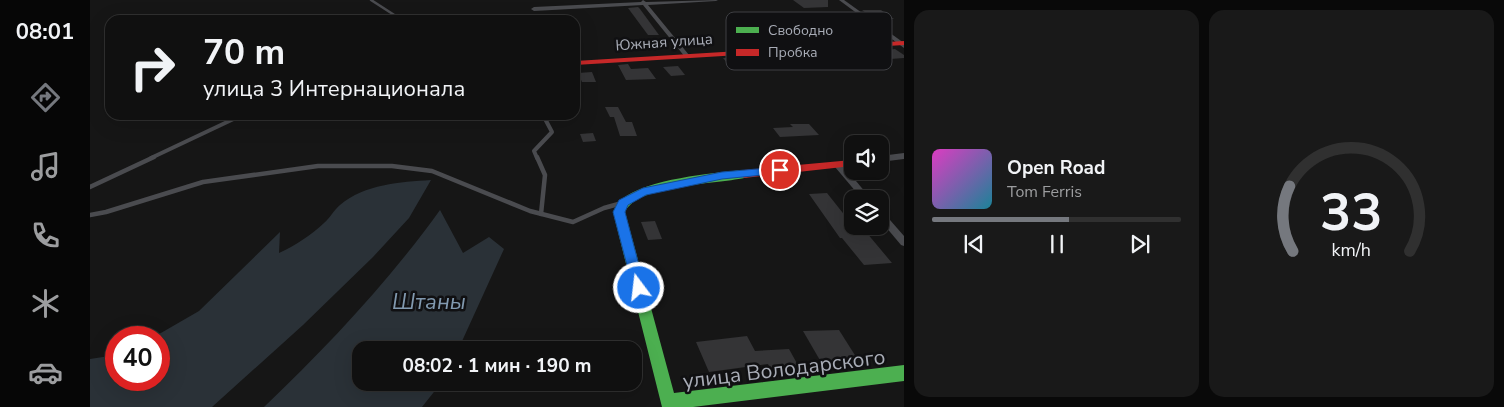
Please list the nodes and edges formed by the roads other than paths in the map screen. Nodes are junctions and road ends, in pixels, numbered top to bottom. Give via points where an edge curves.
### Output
1 (372, 0) edge
2 (716, 0) edge
3 (841, 0) edge
4 (643, 2) edge
5 (534, 10) dead end
6 (858, 12) edge
7 (394, 15) edge
8 (726, 54) edge
9 (688, 56) junction
10 (580, 63) edge
11 (231, 120) edge
12 (546, 120) edge
13 (904, 156) edge
14 (889, 158) edge
15 (844, 164) edge
16 (838, 165) junction
17 (90, 187) edge
18 (859, 190) edge
19 (623, 203) junction
20 (541, 214) junction
21 (90, 215) edge
22 (889, 224) edge
23 (904, 242) edge
24 (904, 373) edge
25 (669, 404) edge

1 - 7 lane
2 - 4 street
3 - 6 street
4 - 5 street
4 - 9 street
8 - 9 street, Южная улица
9 - 10 street, Южная улица
11 - 17 lane
12 - 20 lane via 552,132 534,151 545,175
13 - 14 street
15 - 16 street
16 - 18 street
16 - 19 street via 722,176 643,192
19 - 20 lane via 573,222
19 - 25 street via 619,212
20 - 21 lane via 432,171 392,166 318,166 204,182
22 - 23 street
24 - 25 street, улица Володарского

